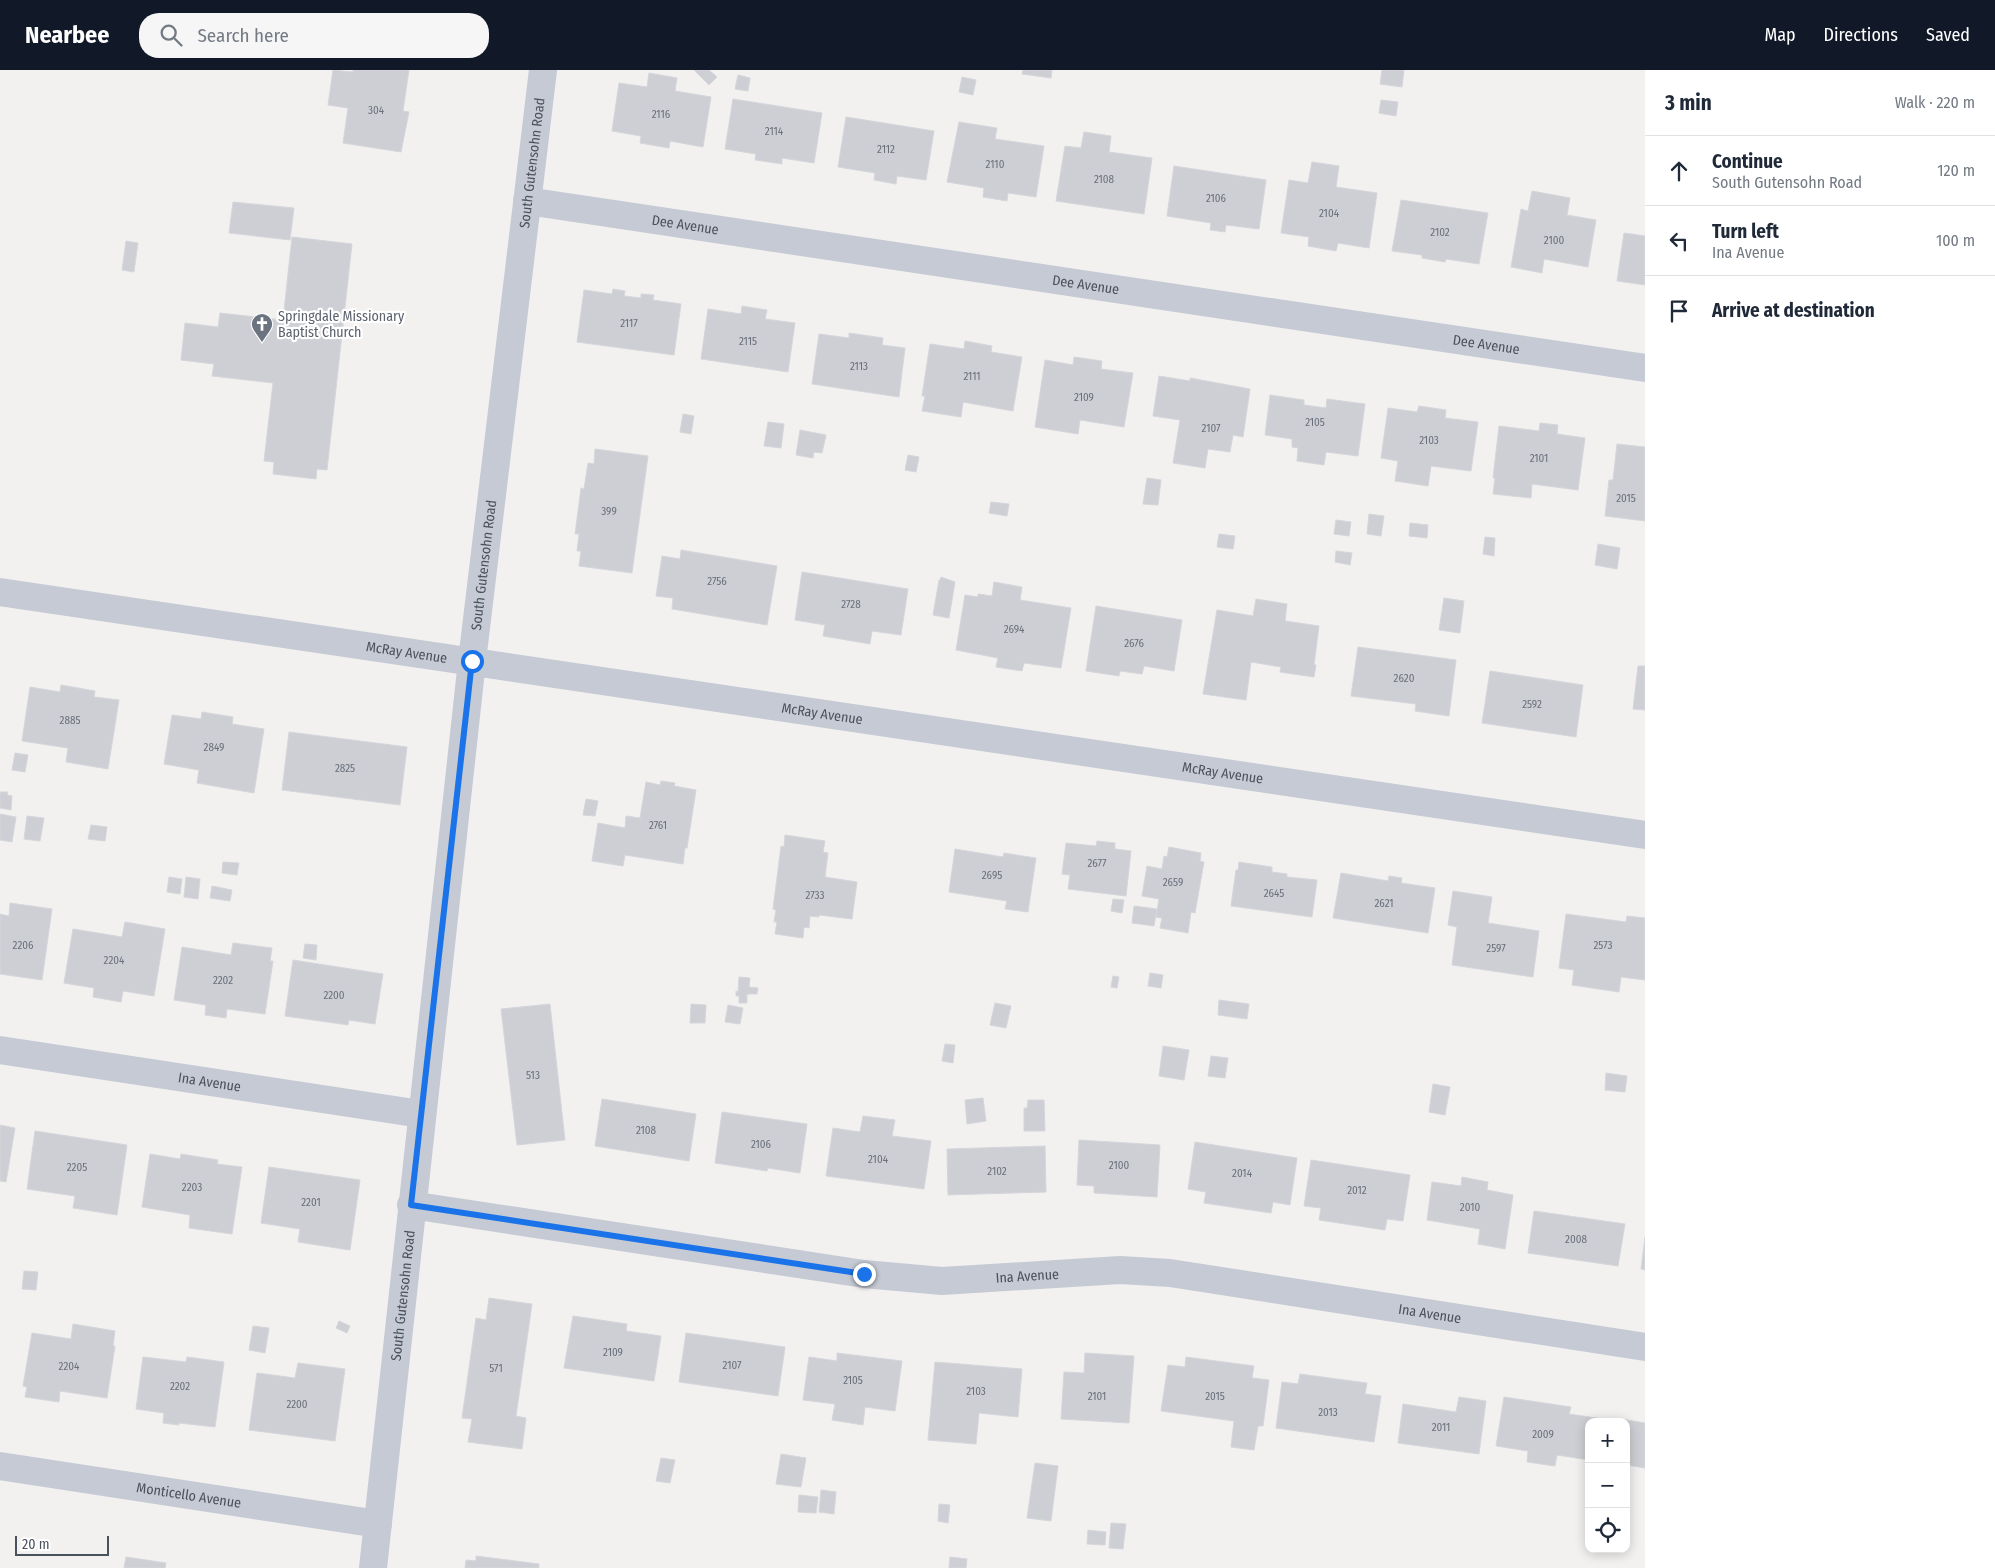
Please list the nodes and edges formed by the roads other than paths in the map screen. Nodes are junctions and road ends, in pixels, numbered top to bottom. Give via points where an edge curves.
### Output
1 (543, 70) edge
2 (527, 202) junction
3 (1645, 368) edge
4 (0, 592) edge
5 (472, 661) junction
6 (1645, 835) edge
7 (0, 1050) edge
8 (421, 1114) junction
9 (411, 1205) junction
10 (1645, 1347) edge
11 (0, 1466) edge
12 (378, 1524) junction
13 (373, 1568) edge

1 - 2 street, South Gutensohn Road
2 - 3 street, Dee Avenue
2 - 5 street, South Gutensohn Road
4 - 5 street, McRay Avenue
5 - 6 street, McRay Avenue
5 - 8 street, South Gutensohn Road
7 - 8 street, Ina Avenue
8 - 9 street, South Gutensohn Road
9 - 10 street, Ina Avenue via 864,1274 942,1281 1120,1270 1170,1273
9 - 12 street, South Gutensohn Road
11 - 12 street, Monticello Avenue
12 - 13 street, South Gutensohn Road

